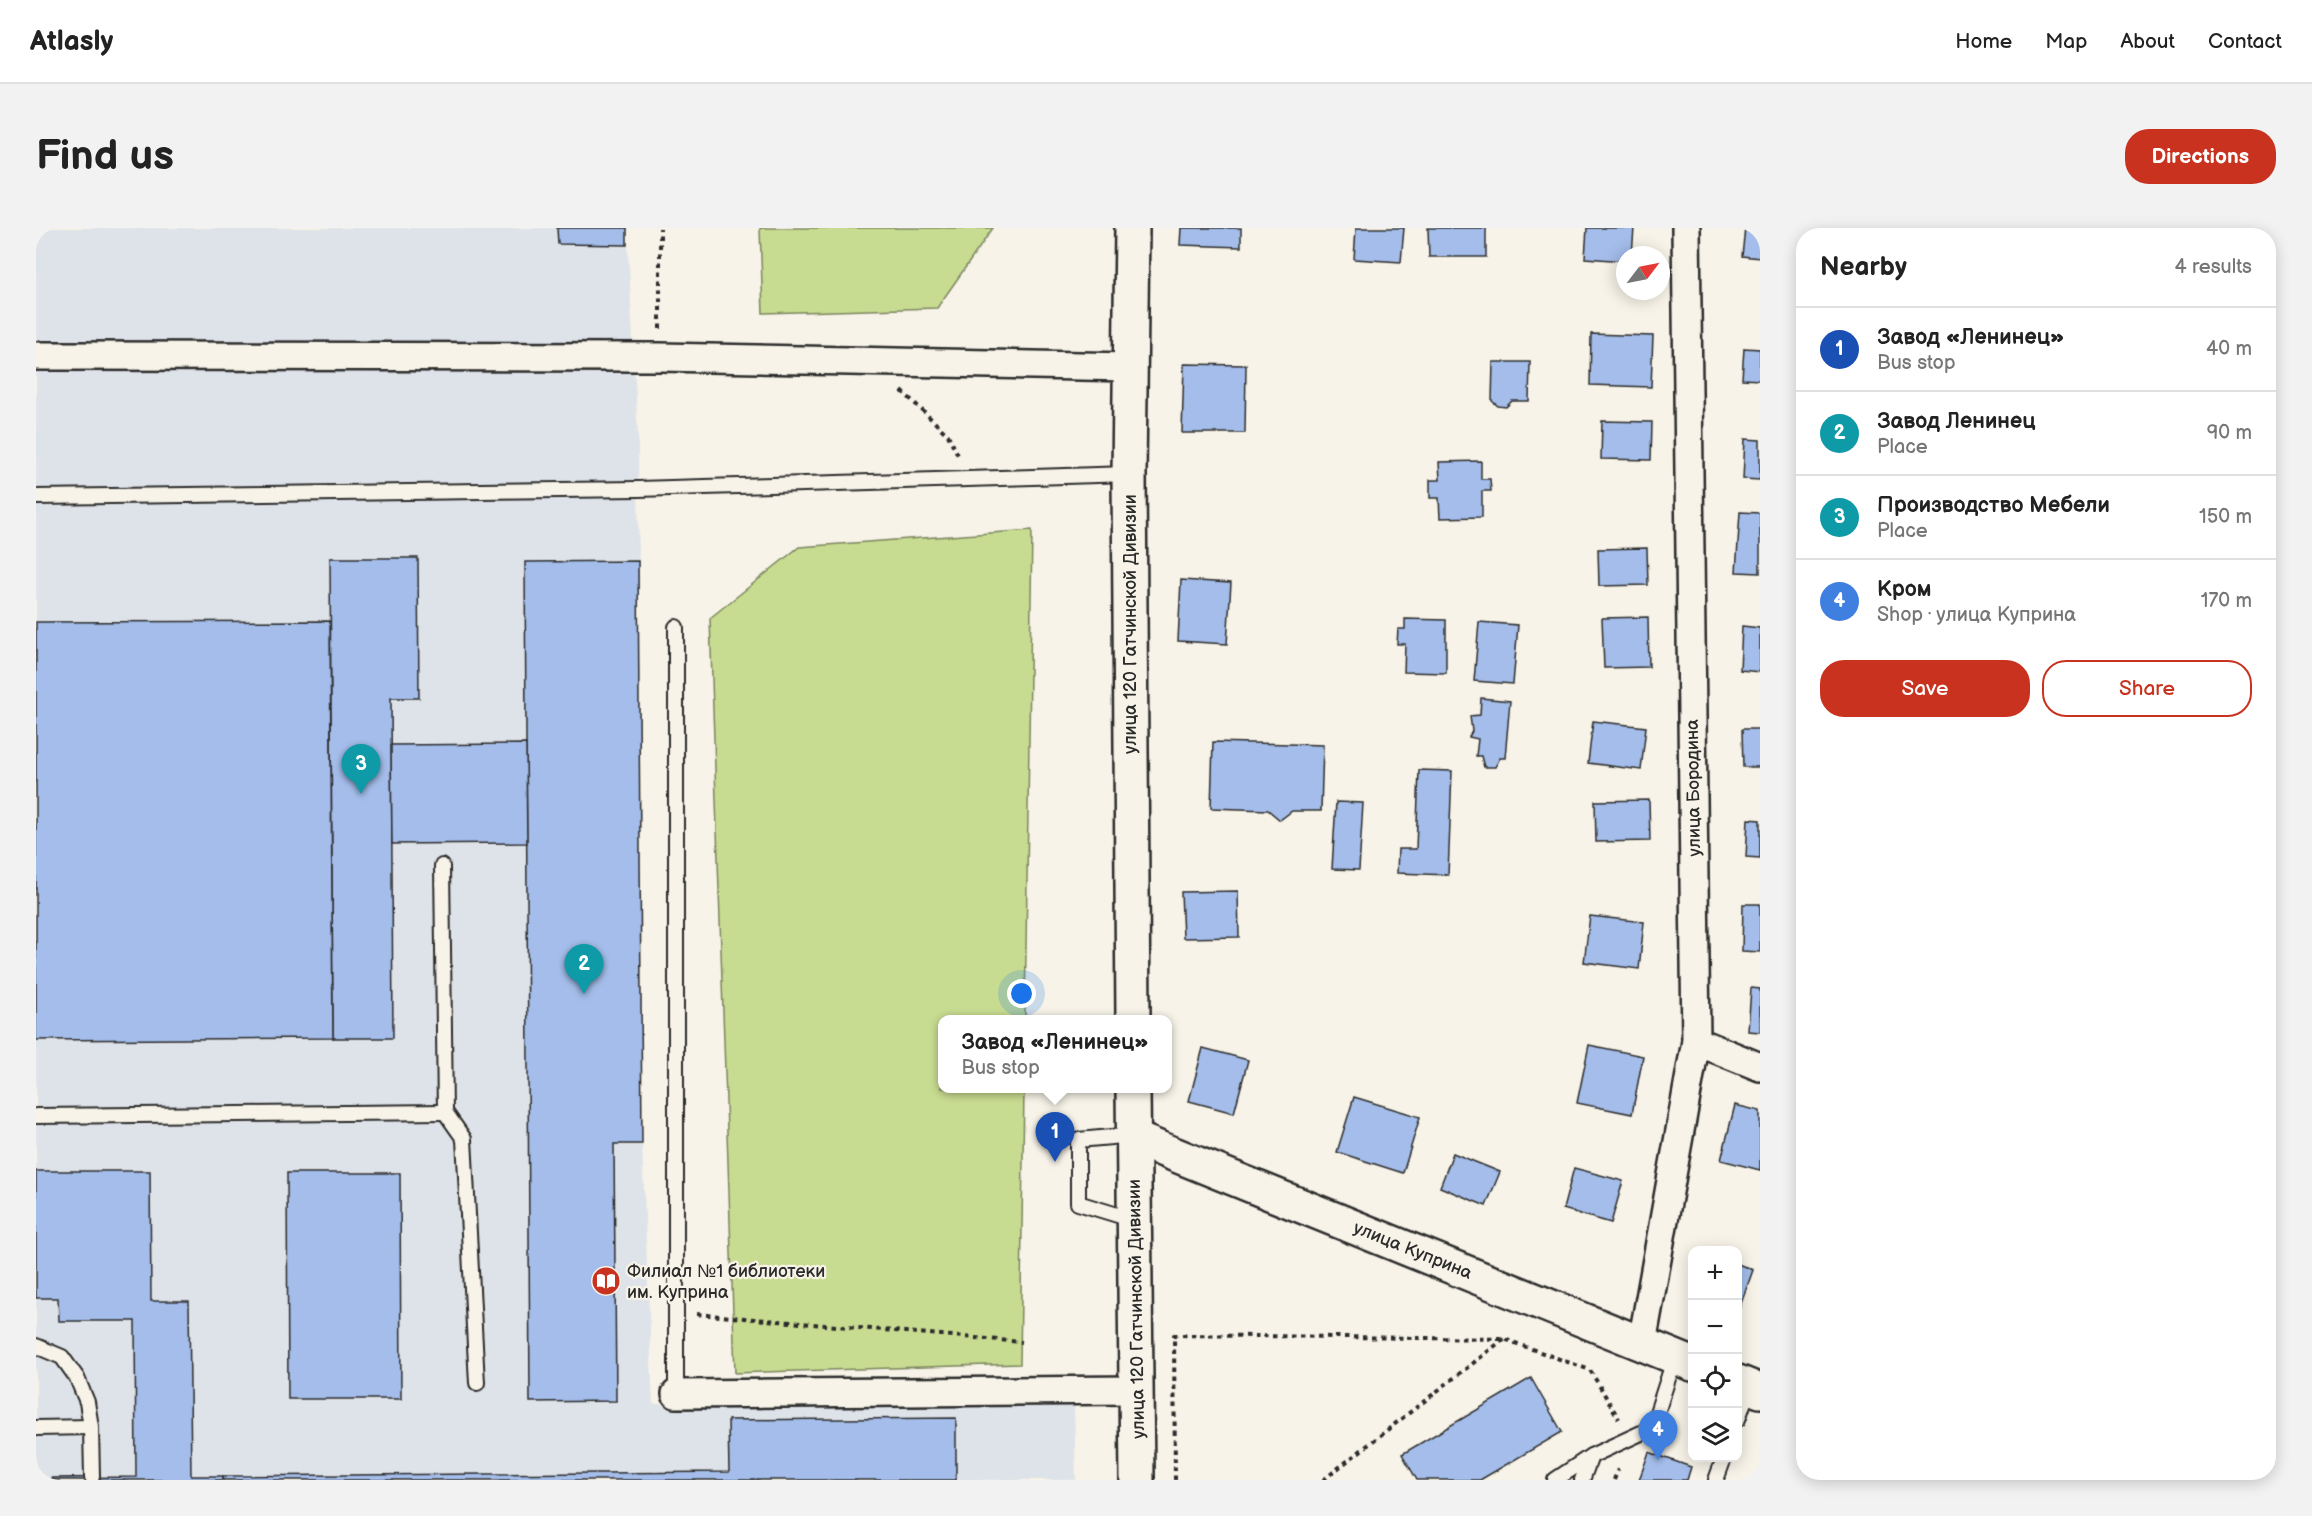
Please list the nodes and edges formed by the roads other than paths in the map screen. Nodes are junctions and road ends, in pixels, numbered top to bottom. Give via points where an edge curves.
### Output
1 (1132, 228) edge
2 (1686, 228) edge
3 (36, 356) edge
4 (1129, 367) junction
5 (1129, 474) junction
6 (36, 497) edge
7 (676, 627) dead end
8 (442, 866) dead end
9 (1133, 1015) edge
10 (1696, 1041) junction
11 (1760, 1067) edge
12 (1133, 1093) edge
13 (445, 1112) junction
14 (36, 1116) edge
15 (1134, 1137) junction
16 (1135, 1221) junction
17 (1642, 1343) junction
18 (36, 1346) edge
19 (1684, 1360) edge
20 (477, 1383) dead end
21 (1749, 1387) edge
22 (1136, 1390) junction
23 (676, 1394) joint
24 (1741, 1408) edge
25 (91, 1427) junction
26 (36, 1428) edge
27 (1591, 1456) junction
28 (1723, 1462) edge
29 (92, 1477) dead end
30 (1137, 1480) edge
31 (1556, 1480) edge
32 (1582, 1480) edge
33 (1716, 1480) edge

1 - 4 main road, улица 120 Гатчинской Дивизии
2 - 10 street, улица Бородина
3 - 4 street via 660,357
4 - 5 main road, улица 120 Гатчинской Дивизии
5 - 6 lane via 638,489
5 - 9 main road, улица 120 Гатчинской Дивизии
7 - 23 lane
8 - 13 lane
10 - 11 street
10 - 17 street, улица Бородина
12 - 15 main road, улица 120 Гатчинской Дивизии
13 - 14 lane
13 - 20 lane via 464,1139
15 - 16 main road, улица 120 Гатчинской Дивизии
15 - 16 lane via 1077,1140 1077,1203
15 - 17 main road, улица Куприна
16 - 22 main road, улица 120 Гатчинской Дивизии
17 - 19 main road, улица Куприна
18 - 25 lane via 63,1357 87,1402
19 - 27 lane via 1652,1428
21 - 24 lane
22 - 23 street
22 - 30 main road, улица 120 Гатчинской Дивизии
25 - 26 lane
25 - 29 lane
27 - 31 lane
27 - 32 lane
28 - 33 lane

